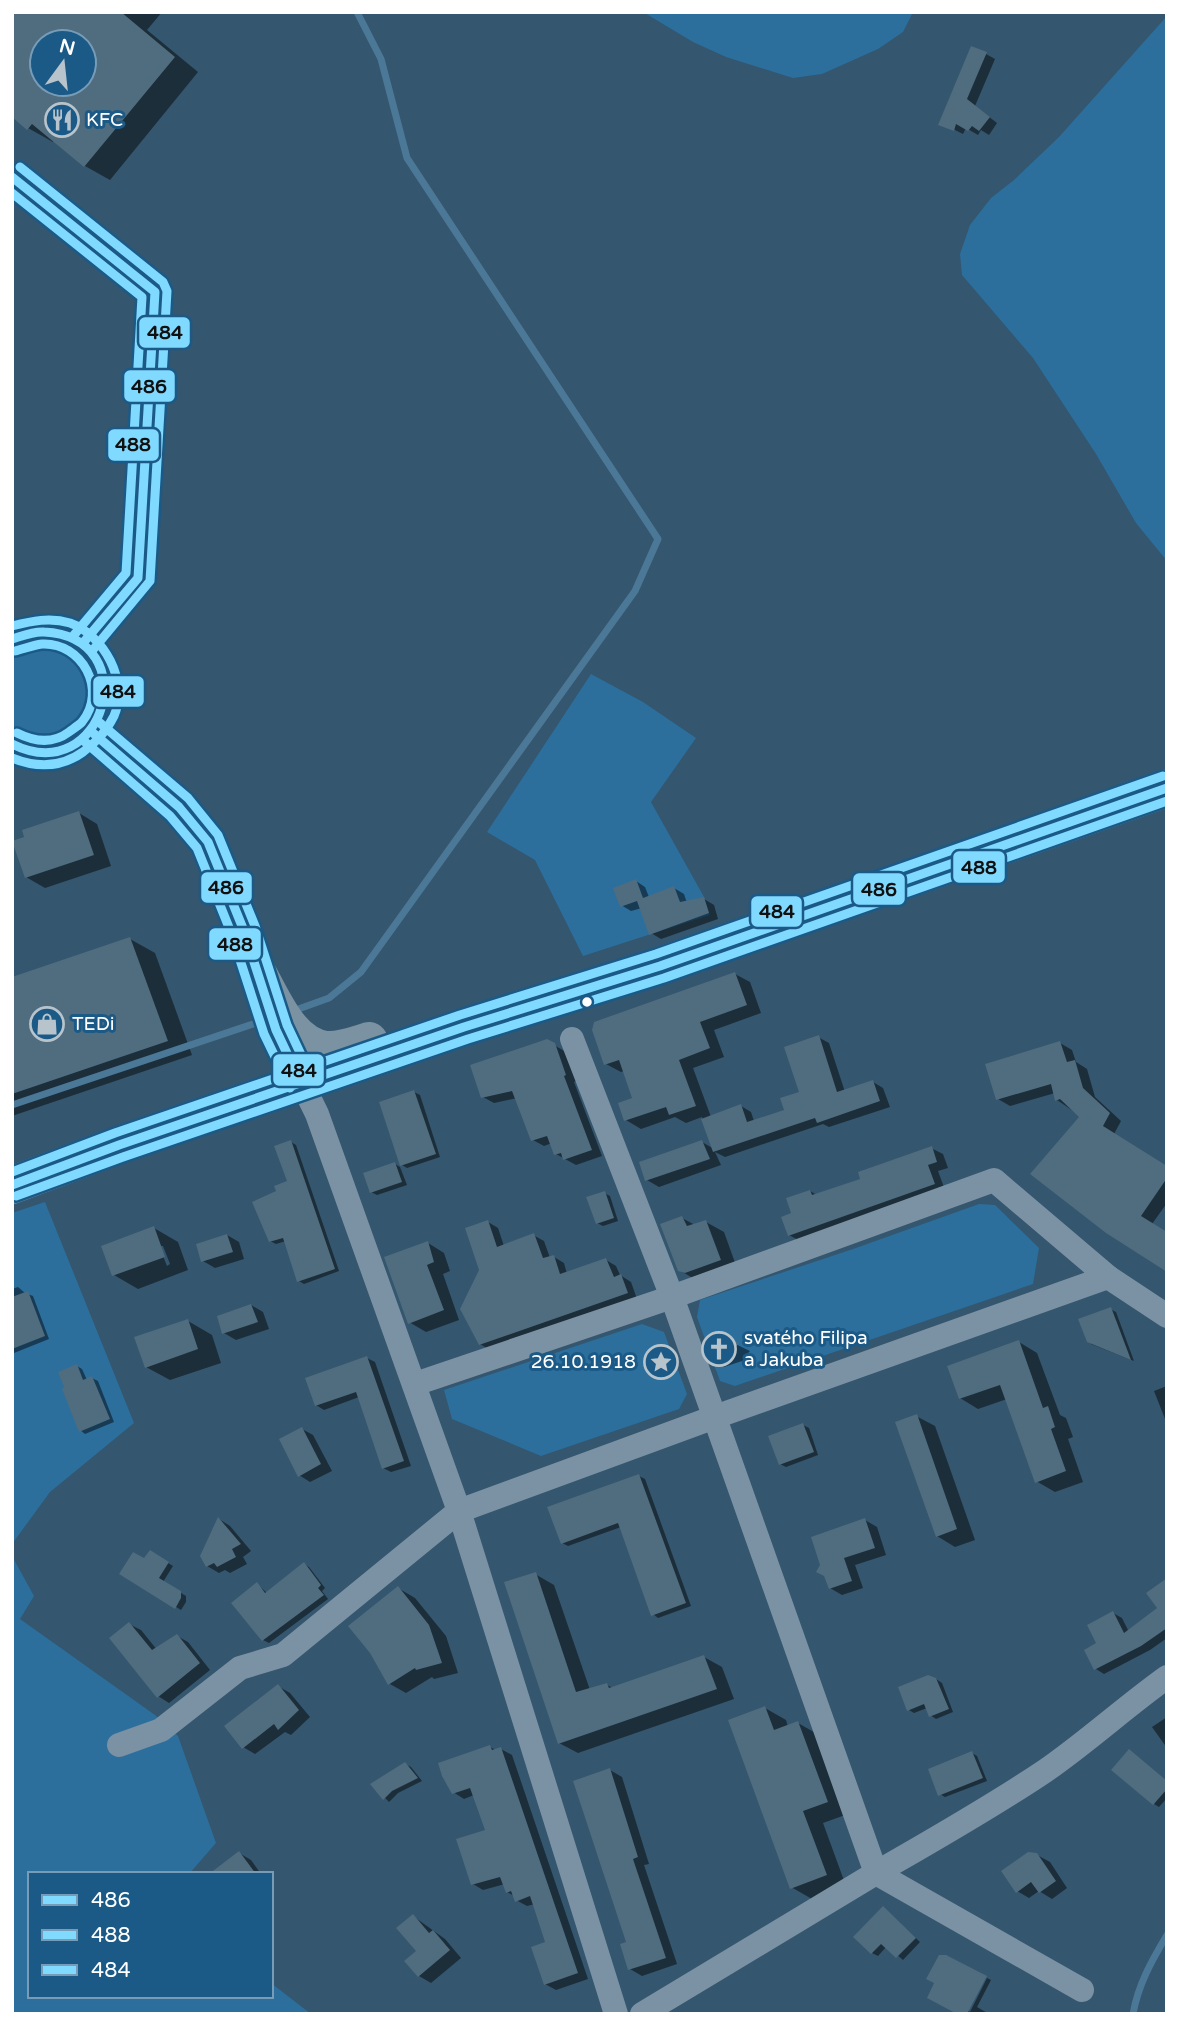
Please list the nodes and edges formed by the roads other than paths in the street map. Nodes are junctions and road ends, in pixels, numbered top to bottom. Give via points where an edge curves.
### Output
1 (1167, 788) edge
2 (258, 974) dead end
3 (572, 994) junction
4 (276, 1030) dead end
5 (572, 1040) dead end
6 (301, 1083) junction
7 (12, 1185) edge
8 (1108, 1277) junction
9 (672, 1297) junction
10 (1167, 1316) edge
11 (415, 1384) junction
12 (715, 1417) junction
13 (459, 1511) junction
14 (1167, 1676) edge
15 (119, 1745) dead end
16 (876, 1873) junction
17 (1082, 1990) dead end
18 (616, 2014) edge
19 (642, 2014) edge

1 - 3 main road
2 - 3 main road via 299,1038 327,1050 484,1006
3 - 6 main road
4 - 6 street
5 - 9 street
6 - 7 main road
6 - 11 street via 317,1114
8 - 9 street via 994,1180
8 - 10 street
8 - 12 street
9 - 11 street
9 - 12 street
11 - 13 street
12 - 13 street
12 - 16 street
13 - 15 street via 283,1655 240,1668 162,1730
13 - 18 street
14 - 16 street via 1046,1770
16 - 17 street
16 - 19 street

